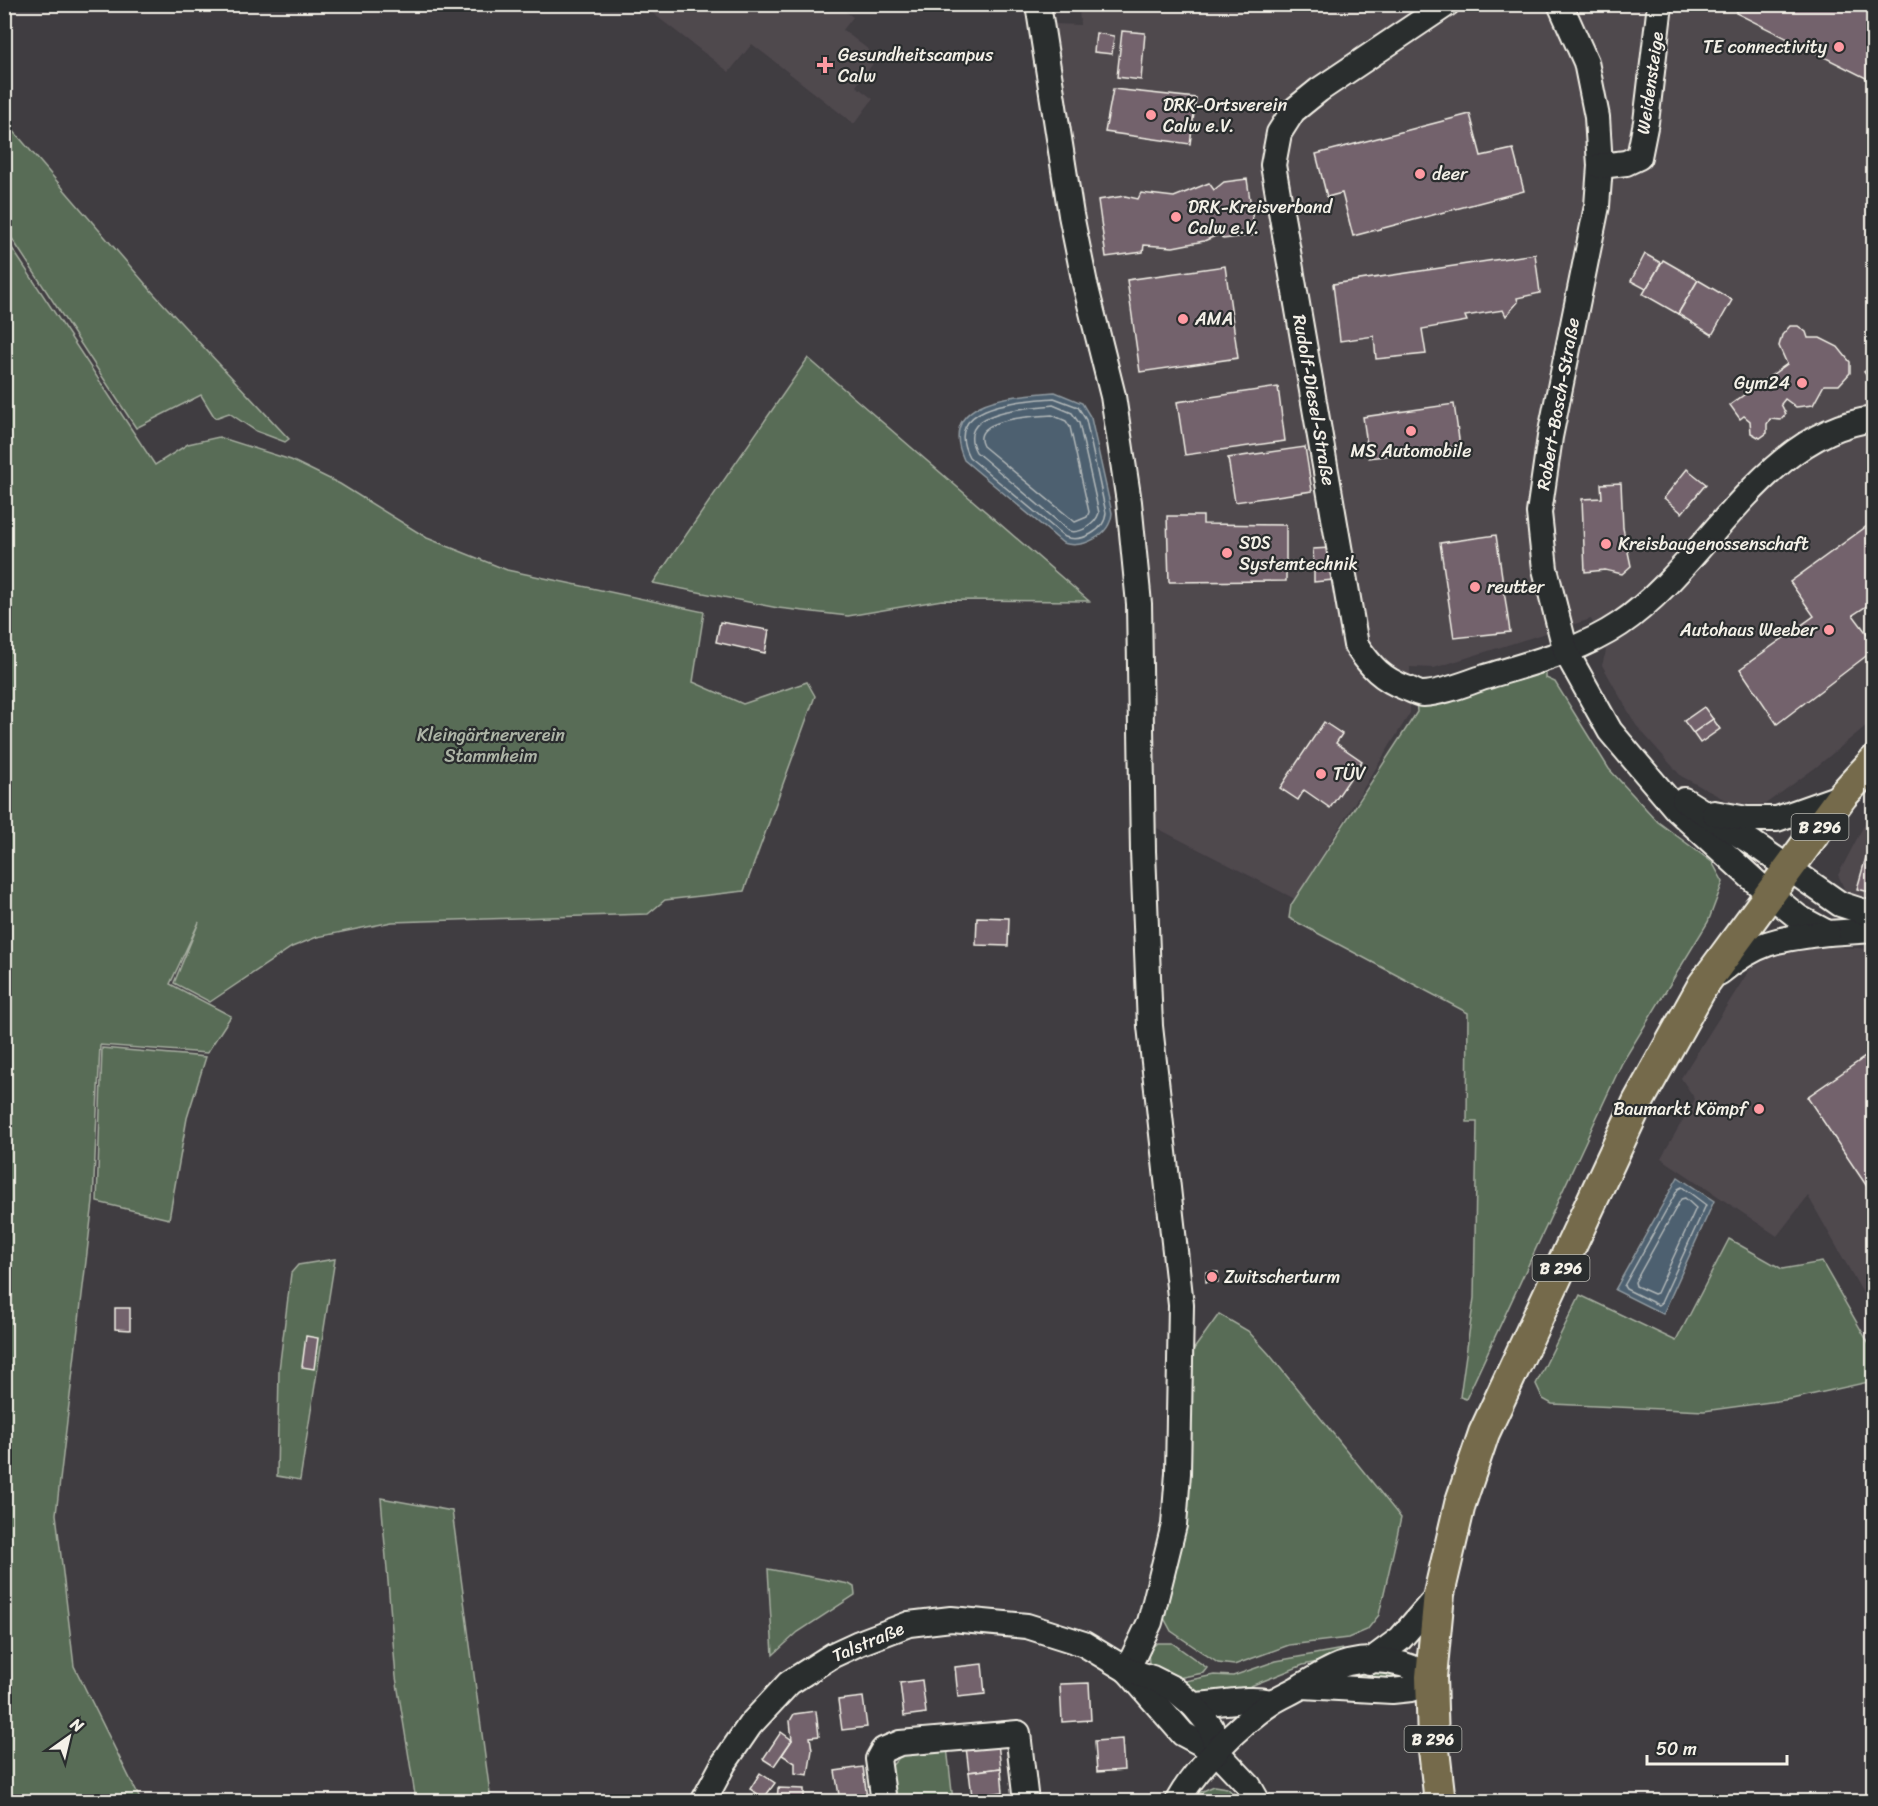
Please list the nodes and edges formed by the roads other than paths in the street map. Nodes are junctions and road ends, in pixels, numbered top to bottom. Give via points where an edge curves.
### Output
1 (1038, 4) edge
2 (1447, 4) edge
3 (1560, 4) edge
4 (1660, 4) edge
5 (1600, 166) junction
6 (1874, 419) edge
7 (1566, 651) junction
8 (1874, 761) edge
9 (1654, 781) junction
10 (1842, 796) junction
11 (1701, 811) junction
12 (1788, 870) junction
13 (1769, 894) junction
14 (1874, 915) edge
15 (1874, 930) edge
16 (1828, 933) junction
17 (1703, 985) junction
18 (1439, 1594) junction
19 (1369, 1662) junction
20 (1127, 1670) junction
21 (1431, 1677) junction
22 (1303, 1686) junction
23 (1271, 1702) junction
24 (1193, 1705) junction
25 (1217, 1752) junction
26 (703, 1802) edge
27 (884, 1802) edge
28 (1026, 1802) edge
29 (1177, 1802) edge
30 (1258, 1802) edge
31 (1440, 1802) edge

1 - 20 street via 1071,215 1113,396 1129,502 1139,604 1150,1026 1181,1305 1174,1525 1150,1622
2 - 7 street, Rudolf-Diesel-Straße via 1293,111 1279,133 1273,165 1356,645 1372,669 1388,681 1422,694
3 - 5 street, Robert-Bosch-Straße via 1586,62 1597,117
4 - 5 street, Weidensteige via 1639,157
5 - 7 street, Robert-Bosch-Straße via 1597,206 1550,437 1539,513 1545,569
6 - 7 street, Rudolf-Diesel-Straße via 1818,435 1763,478 1660,591 1621,624
7 - 9 street, Robert-Bosch-Straße via 1610,731
8 - 10 main road, B 296
9 - 11 street, Robert-Bosch-Straße
9 - 13 street, Robert-Bosch-Straße via 1677,810
10 - 11 street, Robert-Bosch-Straße via 1777,819 1747,819
10 - 12 main road, B 296
11 - 12 street, Robert-Bosch-Straße
12 - 13 main road, B 296
12 - 14 street, Robert-Bosch-Straße via 1840,904
13 - 16 street, Robert-Bosch-Straße via 1798,918
13 - 17 main road, B 296
15 - 16 street
16 - 17 street via 1767,942 1737,957
17 - 18 main road, B 296 via 1638,1102 1484,1433 1460,1504
18 - 19 street via 1400,1639
18 - 21 main road, B 296
19 - 21 street via 1388,1660 1413,1666
19 - 22 street via 1349,1663 1323,1672
20 - 24 street, Talstraße via 1174,1689
20 - 25 street, Talstraße via 1183,1734
20 - 26 street, Talstraße via 1084,1644 1027,1626 951,1619 909,1624 833,1655 789,1683 750,1725
21 - 22 street via 1412,1689 1392,1691
21 - 31 main road, B 296
22 - 23 street
23 - 24 street via 1256,1698 1232,1704
23 - 25 street
24 - 25 street, Talstraße via 1211,1727
25 - 29 street
25 - 30 street via 1250,1786
27 - 28 street via 878,1760 883,1750 900,1743 1018,1733

